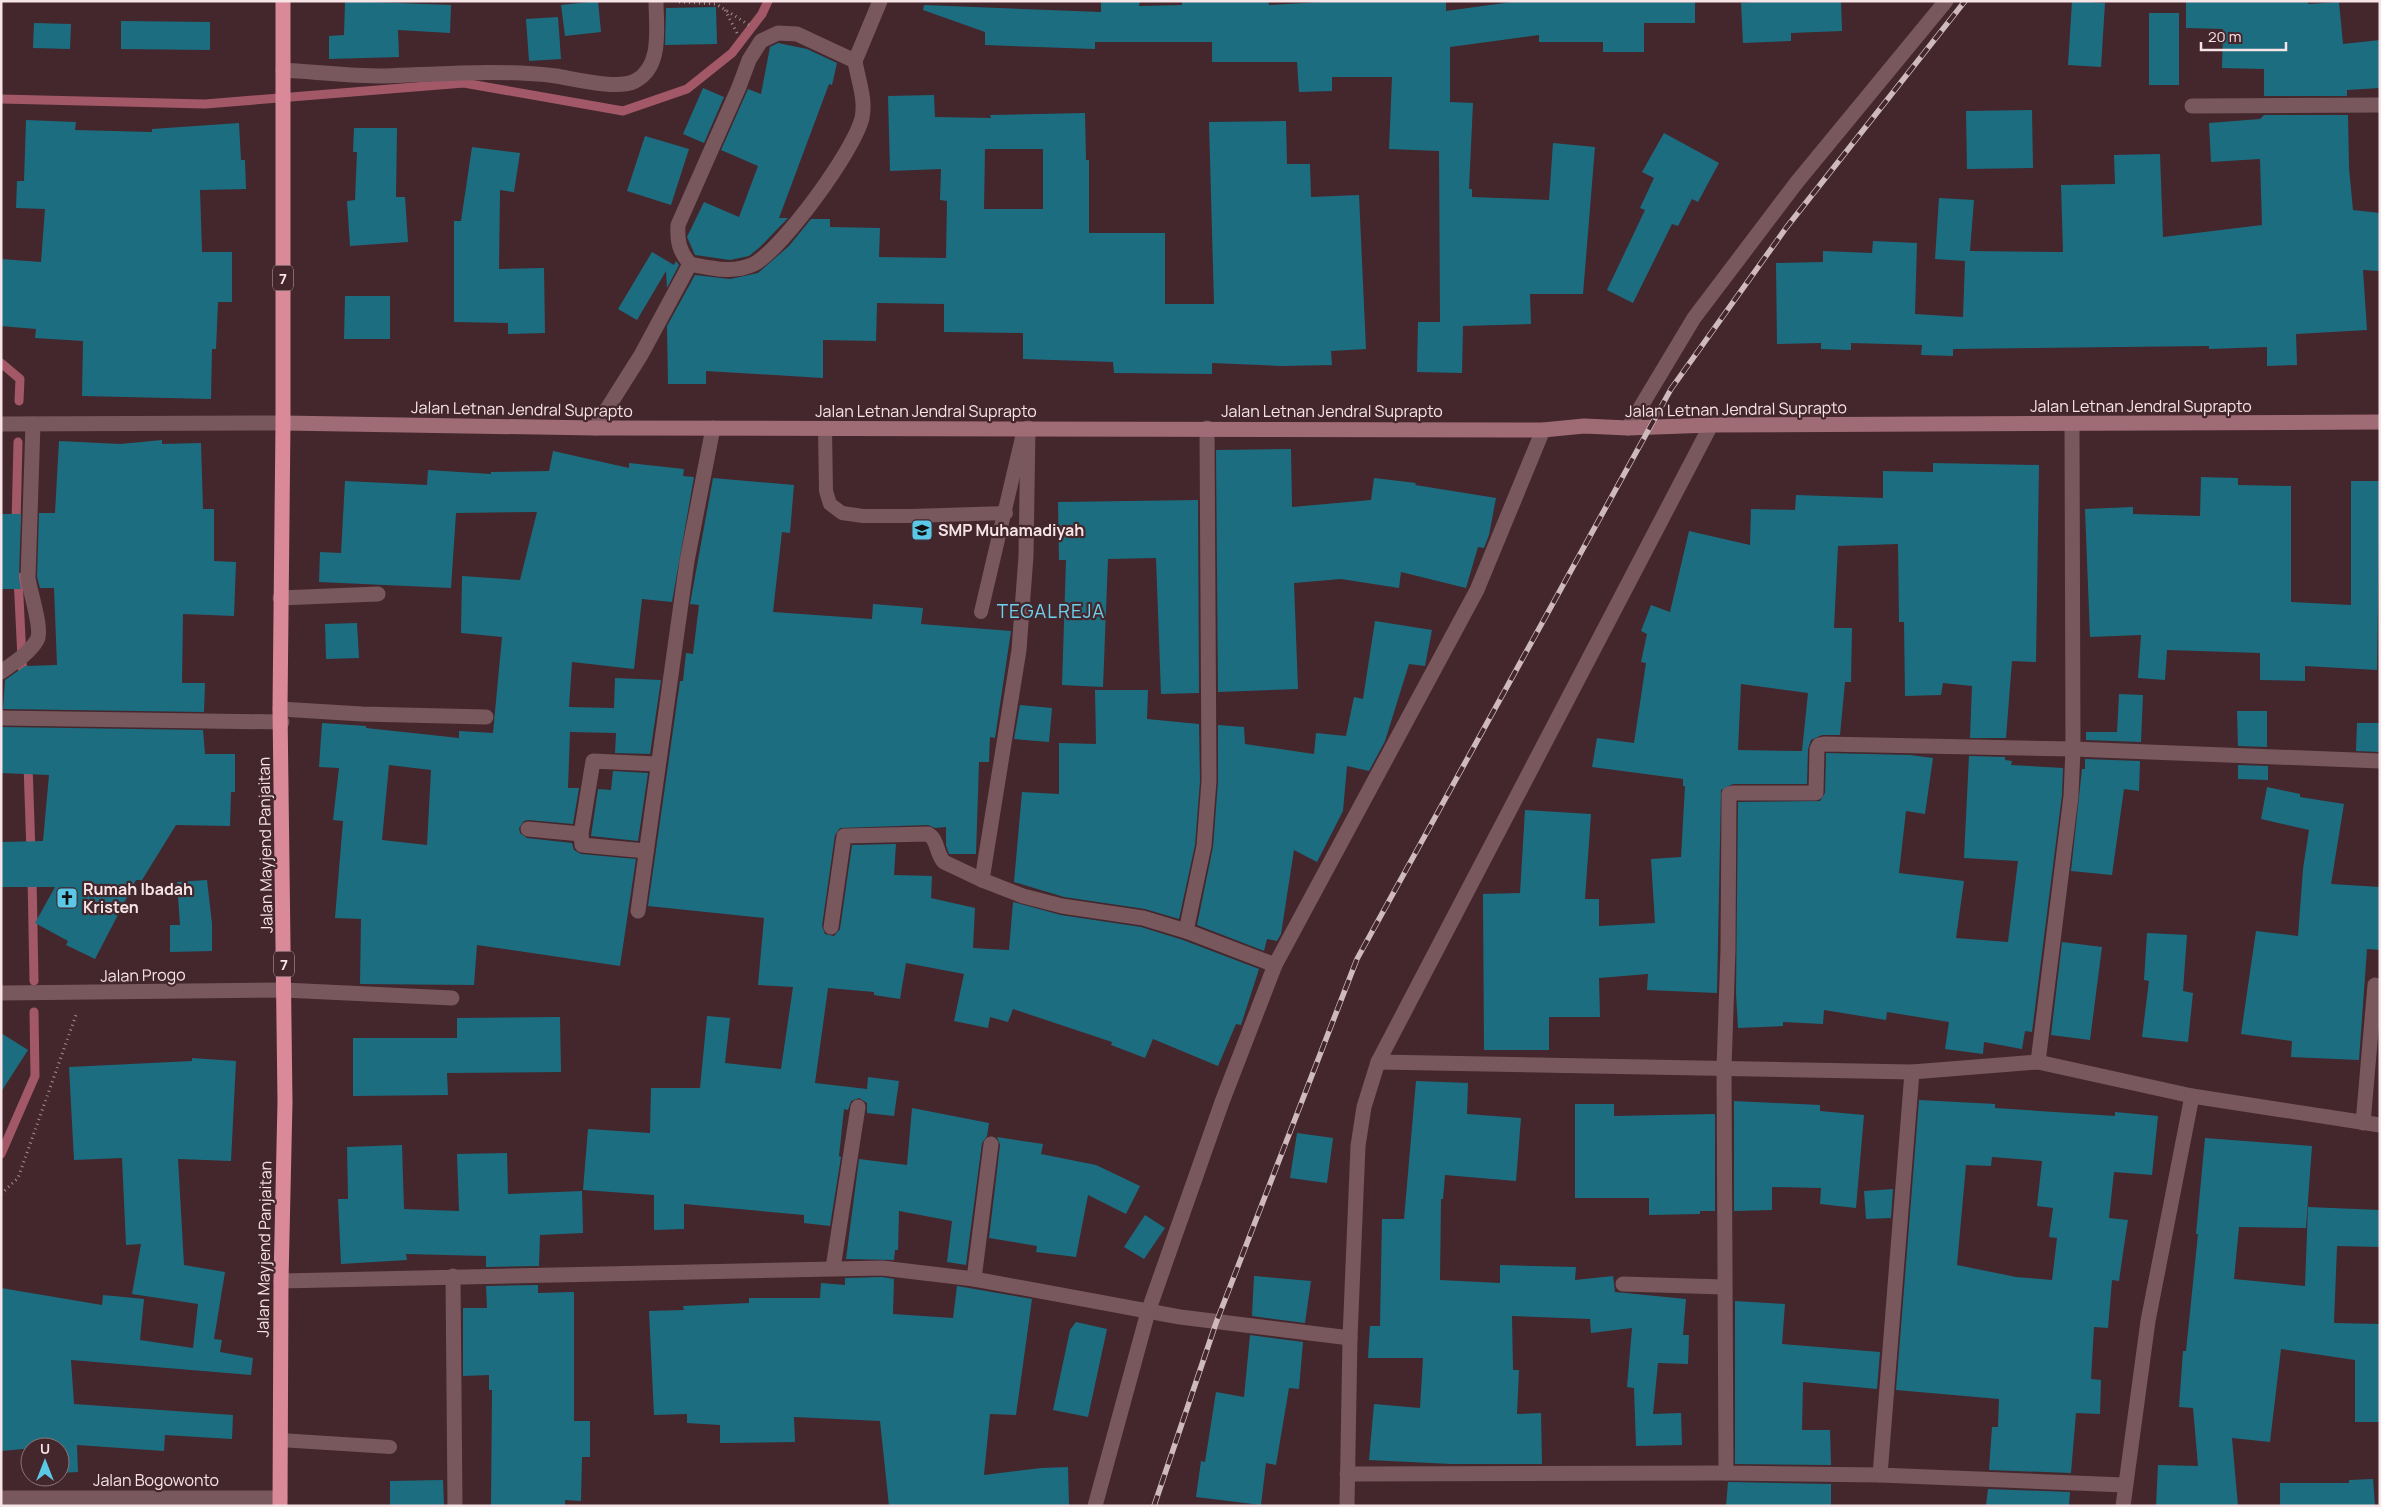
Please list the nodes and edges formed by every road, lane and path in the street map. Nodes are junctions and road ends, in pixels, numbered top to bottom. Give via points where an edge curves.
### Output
1 (283, 1) edge
2 (656, 1) edge
3 (880, 1) edge
4 (1946, 1) edge
5 (724, 9) junction
6 (740, 21) dead end
7 (735, 29) dead end
8 (856, 65) junction
9 (283, 74) junction
10 (2380, 105) edge
11 (2192, 106) dead end
12 (690, 264) junction
13 (2380, 422) edge
14 (283, 423) junction
15 (1, 424) edge
16 (33, 424) junction
17 (1711, 425) junction
18 (2072, 425) junction
19 (595, 428) junction
20 (713, 428) junction
21 (1026, 428) junction
22 (1207, 428) junction
23 (1628, 428) junction
24 (825, 429) junction
25 (1543, 430) junction
26 (1006, 512) junction
27 (378, 594) dead end
28 (280, 598) junction
29 (981, 612) dead end
30 (1, 672) edge
31 (281, 716) junction
32 (486, 717) dead end
33 (1, 718) edge
34 (2073, 750) junction
35 (2380, 761) edge
36 (657, 764) junction
37 (528, 829) dead end
38 (581, 834) junction
39 (646, 851) junction
40 (982, 880) junction
41 (638, 911) dead end
42 (831, 927) dead end
43 (1186, 931) junction
44 (1275, 965) junction
45 (2376, 986) dead end
46 (284, 990) junction
47 (1, 993) edge
48 (84, 993) junction
49 (452, 998) dead end
50 (1378, 1062) junction
51 (2038, 1062) junction
52 (1724, 1068) junction
53 (1912, 1072) junction
54 (2192, 1096) junction
55 (858, 1108) dead end
56 (2363, 1123) junction
57 (2380, 1125) edge
58 (990, 1144) dead end
59 (1, 1194) edge
60 (833, 1268) junction
61 (453, 1276) junction
62 (974, 1279) junction
63 (281, 1281) junction
64 (1623, 1284) dead end
65 (1724, 1287) junction
66 (1148, 1312) junction
67 (1350, 1338) junction
68 (280, 1440) junction
69 (390, 1448) dead end
70 (1726, 1472) junction
71 (1347, 1474) junction
72 (1880, 1475) junction
73 (2124, 1485) junction
74 (1, 1498) edge
75 (280, 1502) edge
76 (455, 1506) edge
77 (1095, 1506) edge
78 (1347, 1506) edge
79 (2123, 1506) edge

1 - 9 highway, 7
2 - 5 path via 709,3
2 - 9 street via 656,52 648,70 635,81 616,84 548,75 496,73
3 - 8 street
4 - 23 street via 1797,182 1694,318
5 - 6 path
5 - 7 path
8 - 12 street via 862,92 862,116 855,138 840,165 774,247 753,264 727,270
8 - 12 street via 797,34 778,32 761,41 746,68 678,224 677,241
9 - 14 highway, 7
10 - 11 street
12 - 19 street via 641,355
13 - 18 main road, Jalan Letnan Jendral Suprapto
14 - 16 street
14 - 19 main road, Jalan Letnan Jendral Suprapto
14 - 28 highway, Jalan Mayjend Panjaitan / 7
15 - 16 street
16 - 30 street via 28,578 40,631 28,650
17 - 18 main road, Jalan Letnan Jendral Suprapto
17 - 23 main road, Jalan Letnan Jendral Suprapto
17 - 50 street
18 - 34 street
19 - 20 main road, Jalan Letnan Jendral Suprapto
20 - 24 main road, Jalan Letnan Jendral Suprapto
20 - 36 street via 687,561
21 - 22 main road, Jalan Letnan Jendral Suprapto
21 - 24 main road, Jalan Letnan Jendral Suprapto
21 - 26 lane
21 - 40 street via 1026,556 1019,650
22 - 25 main road, Jalan Letnan Jendral Suprapto
22 - 43 street via 1209,781 1204,846
23 - 25 main road, Jalan Letnan Jendral Suprapto via 1584,426
24 - 26 lane via 826,491 830,504 842,514 911,516
25 - 44 street via 1477,590
26 - 29 lane
27 - 28 street
28 - 31 highway, Jalan Mayjend Panjaitan / 7
31 - 32 street
31 - 33 street
31 - 46 highway, Jalan Mayjend Panjaitan / 7
34 - 35 street
34 - 51 street via 2071,796
34 - 52 street via 1824,744 1817,750 1816,792 1729,794
36 - 38 street via 593,761
36 - 39 street
37 - 38 street
38 - 39 street via 582,844
39 - 41 street
40 - 42 street via 944,862 934,838 928,834 844,836
40 - 43 street via 1023,896 1062,906 1143,918
43 - 44 street
44 - 66 street via 1222,1102
45 - 56 street
46 - 48 street, Jalan Progo
46 - 49 street, Jalan Progo
46 - 63 highway, Jalan Mayjend Panjaitan / 7
47 - 48 street, Jalan Progo
48 - 59 path via 18,1178
50 - 52 street
50 - 67 street via 1364,1108 1358,1146
51 - 53 street
51 - 54 street
52 - 53 street
52 - 65 street
53 - 72 street
54 - 56 street
54 - 73 street via 2148,1321
55 - 60 street
56 - 57 street
58 - 62 street
60 - 61 street
60 - 62 street via 882,1268
61 - 63 street
61 - 76 street
62 - 66 street
63 - 68 highway, Jalan Mayjend Panjaitan / 7
64 - 65 street
65 - 70 street
66 - 67 street
66 - 77 street
67 - 71 street
68 - 69 lane
68 - 75 highway, Jalan Mayjend Panjaitan / 7
70 - 71 street
70 - 72 street
71 - 78 street
72 - 73 street
73 - 79 street
74 - 75 street, Jalan Bogowonto

